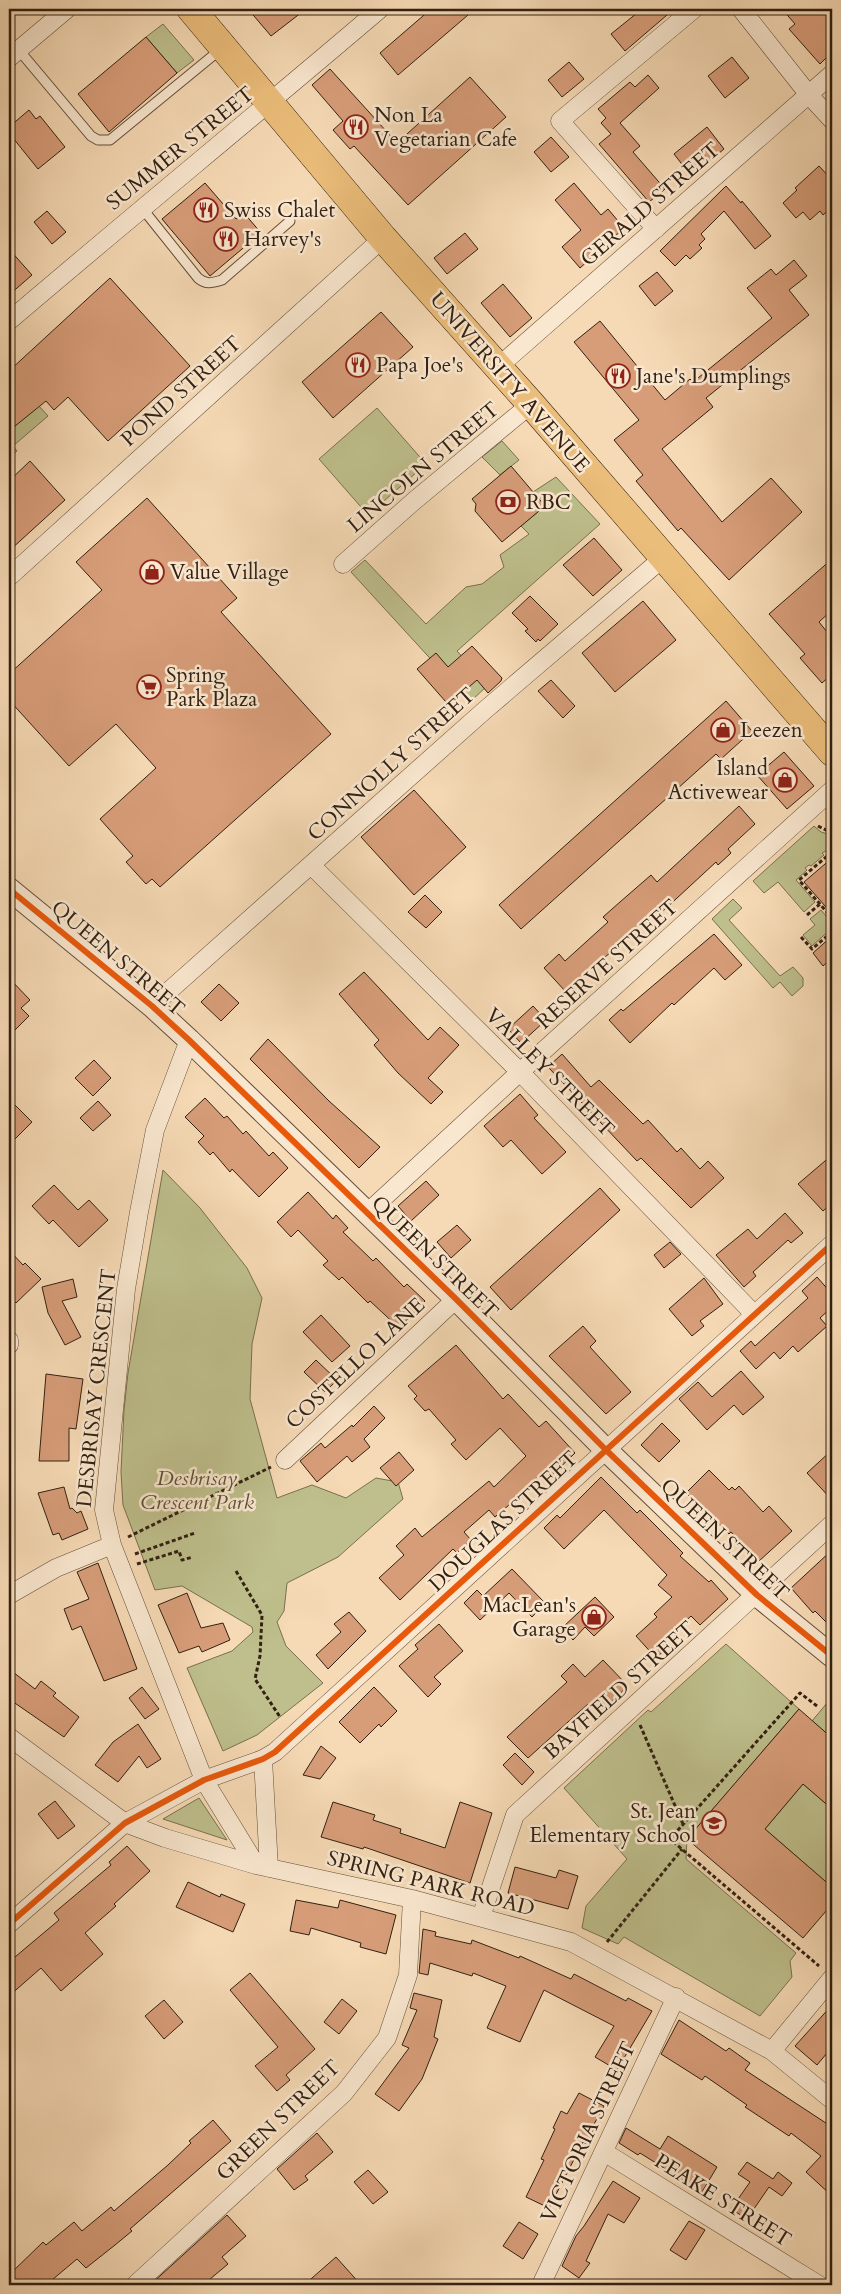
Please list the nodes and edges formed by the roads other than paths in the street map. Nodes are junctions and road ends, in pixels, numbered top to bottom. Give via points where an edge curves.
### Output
1 (67, 9) edge
2 (191, 9) edge
3 (380, 9) edge
4 (694, 9) edge
5 (741, 9) edge
6 (223, 47) junction
7 (14, 53) edge
8 (832, 74) edge
9 (809, 95) junction
10 (269, 104) junction
11 (832, 120) edge
12 (142, 208) junction
13 (290, 221) dead end
14 (656, 229) junction
15 (384, 238) junction
16 (9, 321) edge
17 (498, 367) junction
18 (531, 404) junction
19 (662, 558) junction
20 (343, 564) dead end
21 (9, 577) edge
22 (832, 752) edge
23 (832, 790) edge
24 (311, 865) junction
25 (9, 889) edge
26 (152, 1006) junction
27 (189, 1040) junction
28 (520, 1072) junction
29 (368, 1214) junction
30 (832, 1244) edge
31 (456, 1299) junction
32 (754, 1314) junction
33 (9, 1340) edge
34 (9, 1345) edge
35 (605, 1449) junction
36 (285, 1460) road end
37 (832, 1524) edge
38 (119, 1542) junction
39 (9, 1595) edge
40 (757, 1595) junction
41 (832, 1656) edge
42 (9, 1737) edge
43 (262, 1759) junction
44 (204, 1780) junction
45 (125, 1823) junction
46 (262, 1867) junction
47 (412, 1899) junction
48 (481, 1917) junction
49 (9, 1924) edge
50 (828, 1974) edge
51 (676, 1997) junction
52 (772, 2051) junction
53 (832, 2100) edge
54 (604, 2152) junction
55 (135, 2285) edge
56 (541, 2285) edge
57 (818, 2285) edge

1 - 7 street
2 - 6 main road, UNIVERSITY AVENUE
3 - 10 street, SUMMER STREET
4 - 14 street via 560,121
5 - 9 street
6 - 7 lane via 110,140 103,141 91,136
6 - 10 main road, UNIVERSITY AVENUE
8 - 9 street, GERALD STREET
9 - 11 street
9 - 14 street, GERALD STREET
10 - 12 street, SUMMER STREET
10 - 15 main road, UNIVERSITY AVENUE
12 - 13 lane via 198,278 211,283 222,280
12 - 16 street, SUMMER STREET
14 - 17 street, GERALD STREET
15 - 17 main road, UNIVERSITY AVENUE
15 - 21 street, POND STREET
17 - 18 main road, UNIVERSITY AVENUE
18 - 19 main road, UNIVERSITY AVENUE
18 - 20 street, LINCOLN STREET via 414,500
19 - 22 main road, UNIVERSITY AVENUE
19 - 24 street, CONNOLLY STREET
23 - 28 street, RESERVE STREET
24 - 26 street, CONNOLLY STREET
24 - 28 street, VALLEY STREET
25 - 26 street, QUEEN STREET
26 - 27 street, QUEEN STREET
27 - 29 street, QUEEN STREET
27 - 38 street, DESBRISAY CRESCENT via 155,1130 126,1289 104,1510
28 - 29 street, RESERVE STREET
28 - 32 street, VALLEY STREET
29 - 31 street, QUEEN STREET
30 - 32 street, DOUGLAS STREET
31 - 35 street, QUEEN STREET
31 - 36 street, COSTELLO LANE
32 - 35 street, DOUGLAS STREET
33 - 34 street
35 - 40 street, QUEEN STREET
35 - 43 street, DOUGLAS STREET via 283,1745
37 - 40 street, BAYFIELD STREET
38 - 39 street via 56,1568
38 - 44 street, DESBRISAY CRESCENT
40 - 41 street, QUEEN STREET
40 - 48 street, BAYFIELD STREET via 515,1814
42 - 45 street, SPRING PARK ROAD
43 - 44 street, DOUGLAS STREET
43 - 46 street
44 - 45 street, DOUGLAS STREET
44 - 46 street, DESBRISAY CRESCENT
45 - 46 street, SPRING PARK ROAD via 186,1846
45 - 49 street, DOUGLAS STREET
46 - 47 street, SPRING PARK ROAD
47 - 48 street, SPRING PARK ROAD
47 - 55 street, GREEN STREET via 408,1975 387,2038 344,2093
48 - 51 street, SPRING PARK ROAD via 571,1942
50 - 52 street
51 - 52 street, SPRING PARK ROAD
51 - 54 street, VICTORIA STREET
52 - 53 street, SPRING PARK ROAD
54 - 56 street, VICTORIA STREET
54 - 57 street, PEAKE STREET

